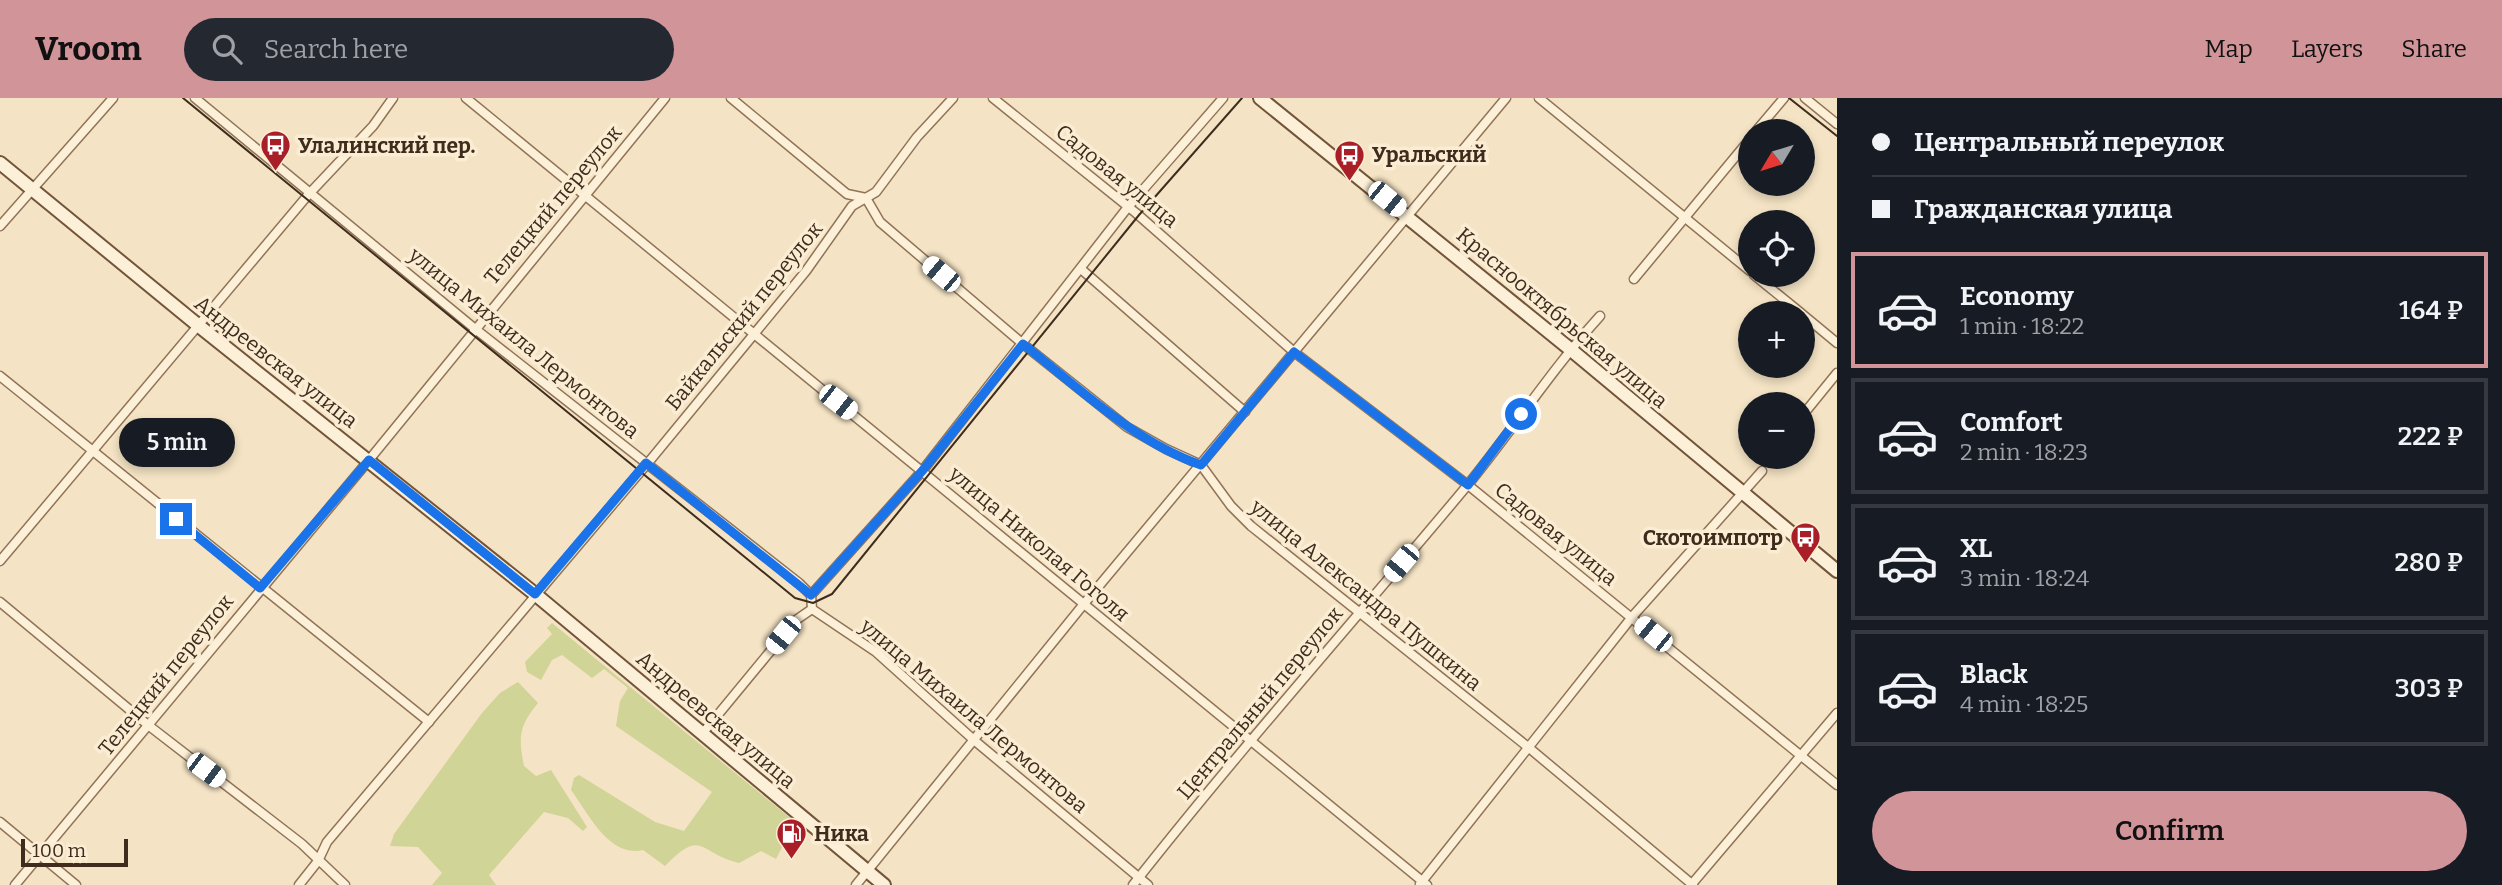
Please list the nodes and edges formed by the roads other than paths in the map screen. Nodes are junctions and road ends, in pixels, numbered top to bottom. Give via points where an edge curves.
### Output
1 (113, 98) edge
2 (195, 98) edge
3 (393, 98) edge
4 (466, 98) edge
5 (665, 98) edge
6 (731, 98) edge
7 (953, 98) edge
8 (993, 98) edge
9 (1223, 98) edge
10 (1260, 98) edge
11 (1506, 98) edge
12 (1539, 98) edge
13 (1784, 98) edge
14 (1805, 98) edge
15 (1766, 119) edge
16 (1837, 124) edge
17 (1738, 154) edge
18 (0, 163) edge
19 (32, 190) junction
20 (310, 193) junction
21 (584, 194) junction
22 (866, 198) junction
23 (1128, 207) junction
24 (1408, 216) junction
25 (1685, 218) junction
26 (0, 226) edge
27 (1738, 261) edge
28 (1081, 269) junction
29 (1634, 279) dead end
30 (1769, 287) edge
31 (1786, 301) edge
32 (1600, 316) dead end
33 (1815, 325) edge
34 (199, 326) junction
35 (474, 328) junction
36 (754, 334) junction
37 (1837, 343) edge
38 (1023, 344) junction
39 (1570, 349) junction
40 (1294, 352) junction
41 (1837, 373) edge
42 (0, 376) edge
43 (1815, 400) edge
44 (1245, 412) junction
45 (92, 450) junction
46 (369, 460) junction
47 (646, 463) junction
48 (1201, 465) junction
49 (923, 470) junction
50 (1762, 471) dead end
51 (1468, 485) junction
52 (1742, 494) junction
53 (0, 561) edge
54 (1837, 571) edge
55 (260, 588) junction
56 (535, 594) junction
57 (811, 595) junction
58 (0, 602) edge
59 (1083, 605) junction
60 (812, 609) junction
61 (1359, 614) junction
62 (1632, 617) junction
63 (1837, 713) edge
64 (429, 722) junction
65 (148, 725) junction
66 (702, 734) junction
67 (975, 741) junction
68 (1249, 741) junction
69 (1528, 747) junction
70 (1801, 755) junction
71 (1837, 785) edge
72 (0, 822) edge
73 (40, 856) junction
74 (318, 861) junction
75 (868, 871) junction
76 (1139, 877) junction
77 (1423, 884) edge
78 (15, 885) edge
79 (76, 885) edge
80 (299, 885) edge
81 (345, 885) edge
82 (856, 885) edge
83 (884, 885) edge
84 (1132, 885) edge
85 (1148, 885) edge
86 (1692, 885) edge

1 - 19 street
2 - 20 street, улица Михаила Лермонтова
3 - 20 street
4 - 21 street, улица Николая Гоголя
5 - 21 street, Телецкий переулок
6 - 22 street via 847,194
7 - 22 street, Байкальский переулок via 876,192
8 - 23 street, Садовая улица
9 - 23 street
10 - 24 street, Краснооктябрьская улица
11 - 24 street
12 - 25 street
13 - 15 street
14 - 16 street
17 - 25 street
18 - 19 street, Андреевская улица
19 - 26 street
19 - 34 street, Андреевская улица
20 - 34 street
20 - 35 street, улица Михаила Лермонтова
21 - 35 street, Телецкий переулок
21 - 36 street, улица Николая Гоголя
22 - 36 street, Байкальский переулок via 852,206
22 - 38 street, улица Александра Пушкина via 880,222
23 - 28 street
23 - 40 street, Садовая улица
24 - 39 street, Краснооктябрьская улица
24 - 40 street
25 - 27 street
25 - 29 street
28 - 38 street
28 - 44 street
30 - 31 street
32 - 39 street, Центральный переулок
33 - 37 street
34 - 45 street
34 - 46 street, Андреевская улица
35 - 46 street, Телецкий переулок
35 - 47 street, улица Михаила Лермонтова
36 - 47 street, Байкальский переулок
36 - 49 street, улица Николая Гоголя
38 - 48 street, улица Александра Пушкина via 1127,426
38 - 49 street
39 - 51 street, Центральный переулок
39 - 52 street, Краснооктябрьская улица
40 - 44 street
40 - 51 street, Садовая улица
41 - 43 street
42 - 45 street
44 - 48 street
45 - 53 street
45 - 55 street
46 - 55 street, Телецкий переулок
46 - 56 street, Андреевская улица
47 - 56 street, Байкальский переулок
47 - 57 street, улица Михаила Лермонтова
48 - 59 street
48 - 61 street, улица Александра Пушкина via 1241,517
49 - 57 street
49 - 59 street, улица Николая Гоголя
50 - 52 street
51 - 61 street, Центральный переулок
51 - 62 street, Садовая улица
52 - 54 street, Краснооктябрьская улица
52 - 62 street
55 - 64 street
55 - 65 street, Телецкий переулок
56 - 64 street, Байкальский переулок
56 - 66 street, Андреевская улица
57 - 60 street
58 - 65 street
59 - 67 street
59 - 68 street, улица Николая Гоголя
60 - 66 street via 796,620
60 - 67 street, улица Михаила Лермонтова via 876,652
61 - 68 street, Центральный переулок
61 - 69 street, улица Александра Пушкина
62 - 69 street
62 - 70 street, Садовая улица
63 - 70 street
64 - 74 street, Байкальский переулок via 327,842
65 - 73 street, Телецкий переулок
65 - 74 street via 285,830
66 - 75 street, Андреевская улица
67 - 75 street
67 - 76 street, улица Михаила Лермонтова
68 - 76 street, Центральный переулок
68 - 77 street, улица Николая Гоголя
69 - 77 street
69 - 86 street, улица Александра Пушкина
70 - 71 street, Садовая улица
70 - 86 street
72 - 73 street
73 - 78 street, Телецкий переулок
73 - 79 street
74 - 80 street, Байкальский переулок
74 - 81 street
75 - 82 street
75 - 83 street, Андреевская улица
76 - 84 street, Центральный переулок
76 - 85 street, улица Михаила Лермонтова

